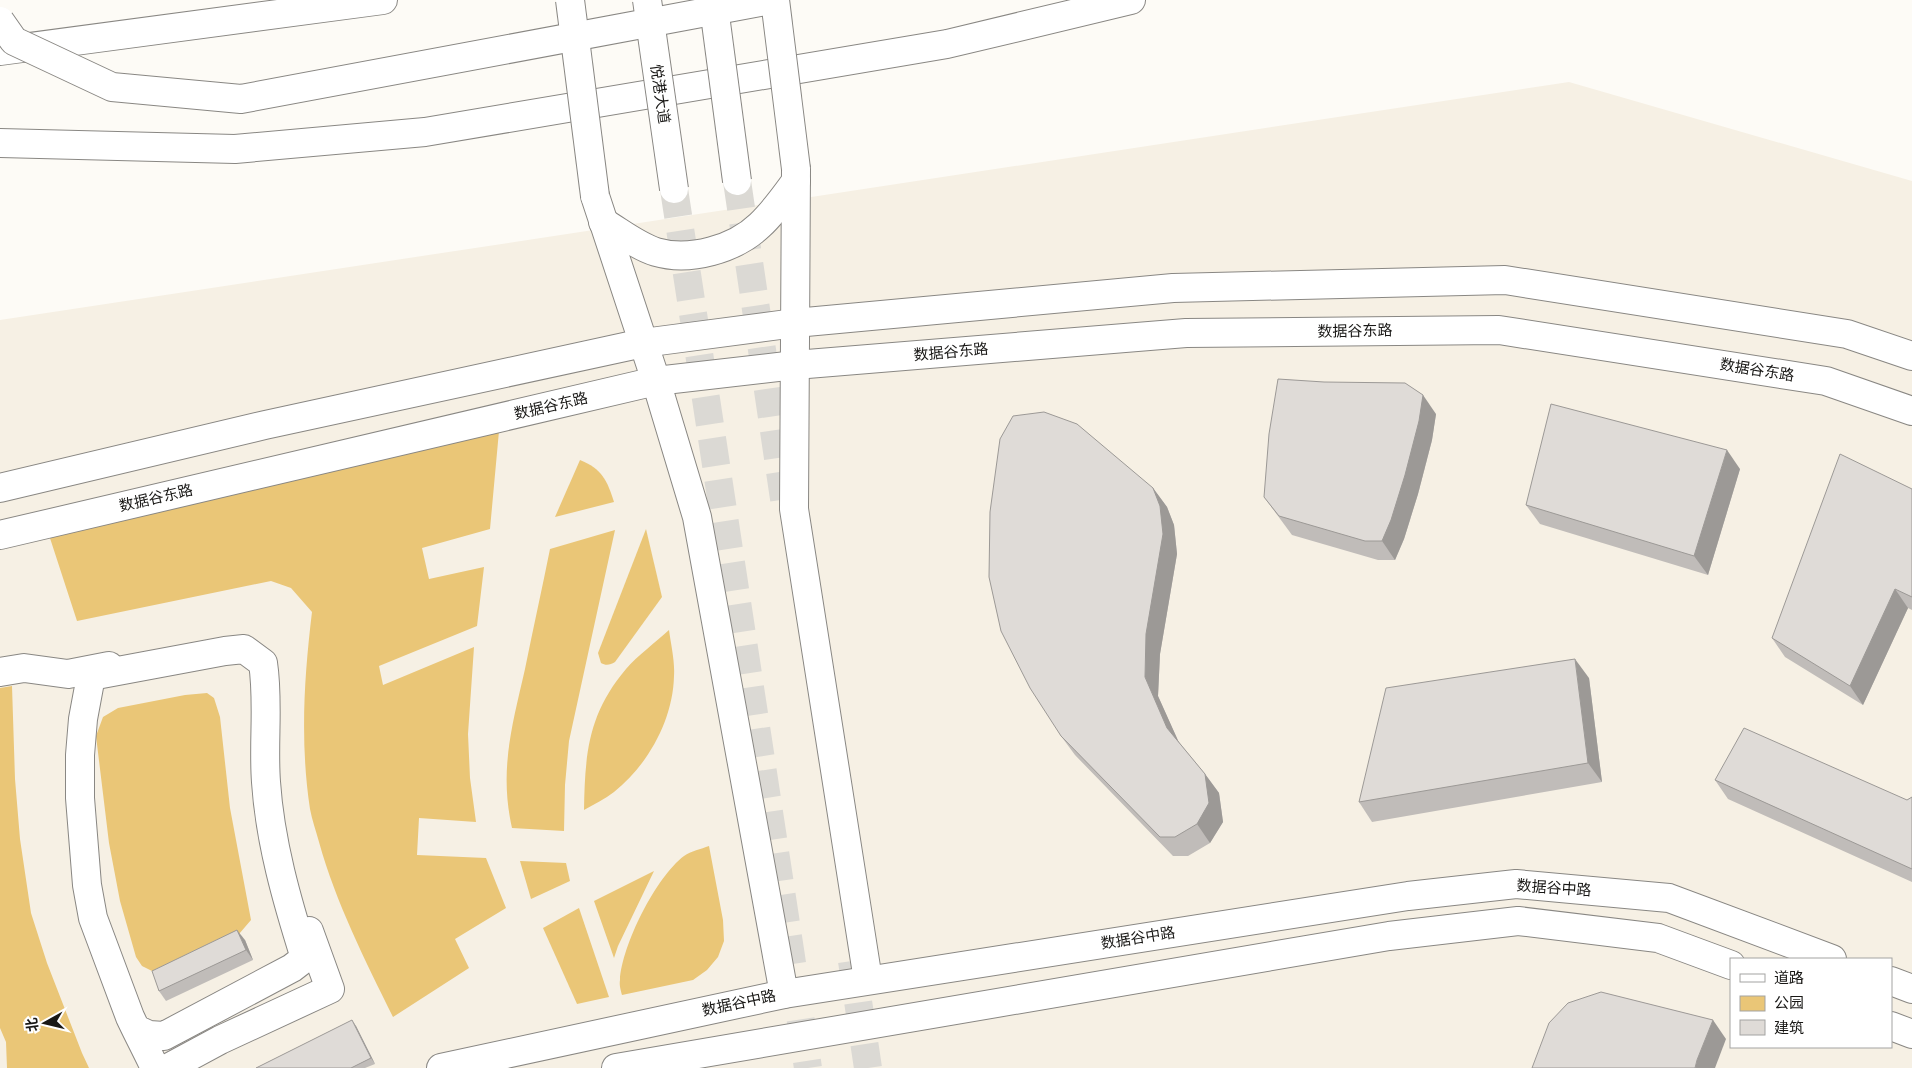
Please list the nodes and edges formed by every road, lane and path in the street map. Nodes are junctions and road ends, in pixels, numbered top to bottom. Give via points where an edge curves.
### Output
1 (383, 0) edge
2 (570, 0) edge
3 (647, 0) edge
4 (713, 0) edge
5 (773, 0) edge
6 (1131, 0) edge
7 (0, 21) edge
8 (0, 52) edge
9 (0, 143) edge
10 (796, 175) junction
11 (737, 181) tunnel mouth
12 (674, 189) tunnel mouth
13 (599, 209) junction
14 (795, 323) junction
15 (643, 343) junction
16 (1912, 356) edge
17 (795, 365) junction
18 (656, 381) junction
19 (1912, 410) edge
20 (0, 488) edge
21 (0, 535) edge
22 (0, 672) edge
23 (68, 674) junction
24 (1829, 958) edge
25 (1730, 966) edge
26 (324, 974) junction
27 (868, 980) junction
28 (1892, 981) edge
29 (1912, 989) edge
30 (784, 994) junction
31 (1892, 1026) edge
32 (136, 1029) junction
33 (1912, 1034) edge
34 (165, 1065) edge
35 (441, 1068) edge
36 (616, 1068) edge

1 - 8 main road
2 - 13 main road, bridge
3 - 12 main road, 悦港大道, bridge
4 - 11 main road, bridge
5 - 7 main road, bridge via 241,99 112,86 14,41
5 - 10 main road, bridge
6 - 9 main road via 947,44 424,132 235,149
10 - 13 main road via 777,207 759,226 722,248 701,253 677,255 656,252 634,241
10 - 14 main road
13 - 15 main road
14 - 15 main road
14 - 16 main road via 1173,288 1505,280 1848,334
14 - 17 main road
15 - 18 main road
15 - 20 main road
17 - 18 main road, 数据谷东路
17 - 19 main road, 数据谷东路 via 1186,333 1499,330 1826,381
17 - 27 main road via 794,509
18 - 21 main road, 数据谷东路
18 - 30 main road via 697,517
22 - 23 main road via 24,668
23 - 26 main road via 234,644 250,644 261,650 276,676 273,745 279,832
23 - 34 main road via 71,685 67,796 78,890 87,930 113,1004
24 - 27 main road, 数据谷中路 via 1669,898 1516,884 1408,896
25 - 36 main road via 1658,938 1518,922 1389,936
26 - 34 main road
26 - 34 main road via 330,988
27 - 30 main road, 数据谷中路
28 - 29 main road
30 - 35 main road, 数据谷中路
31 - 33 main road
32 - 32 main road via 149,1035 164,1036 305,958 273,836 264,753 267,685 263,663 244,649 91,676 80,754 87,885 94,918
32 - 34 main road

